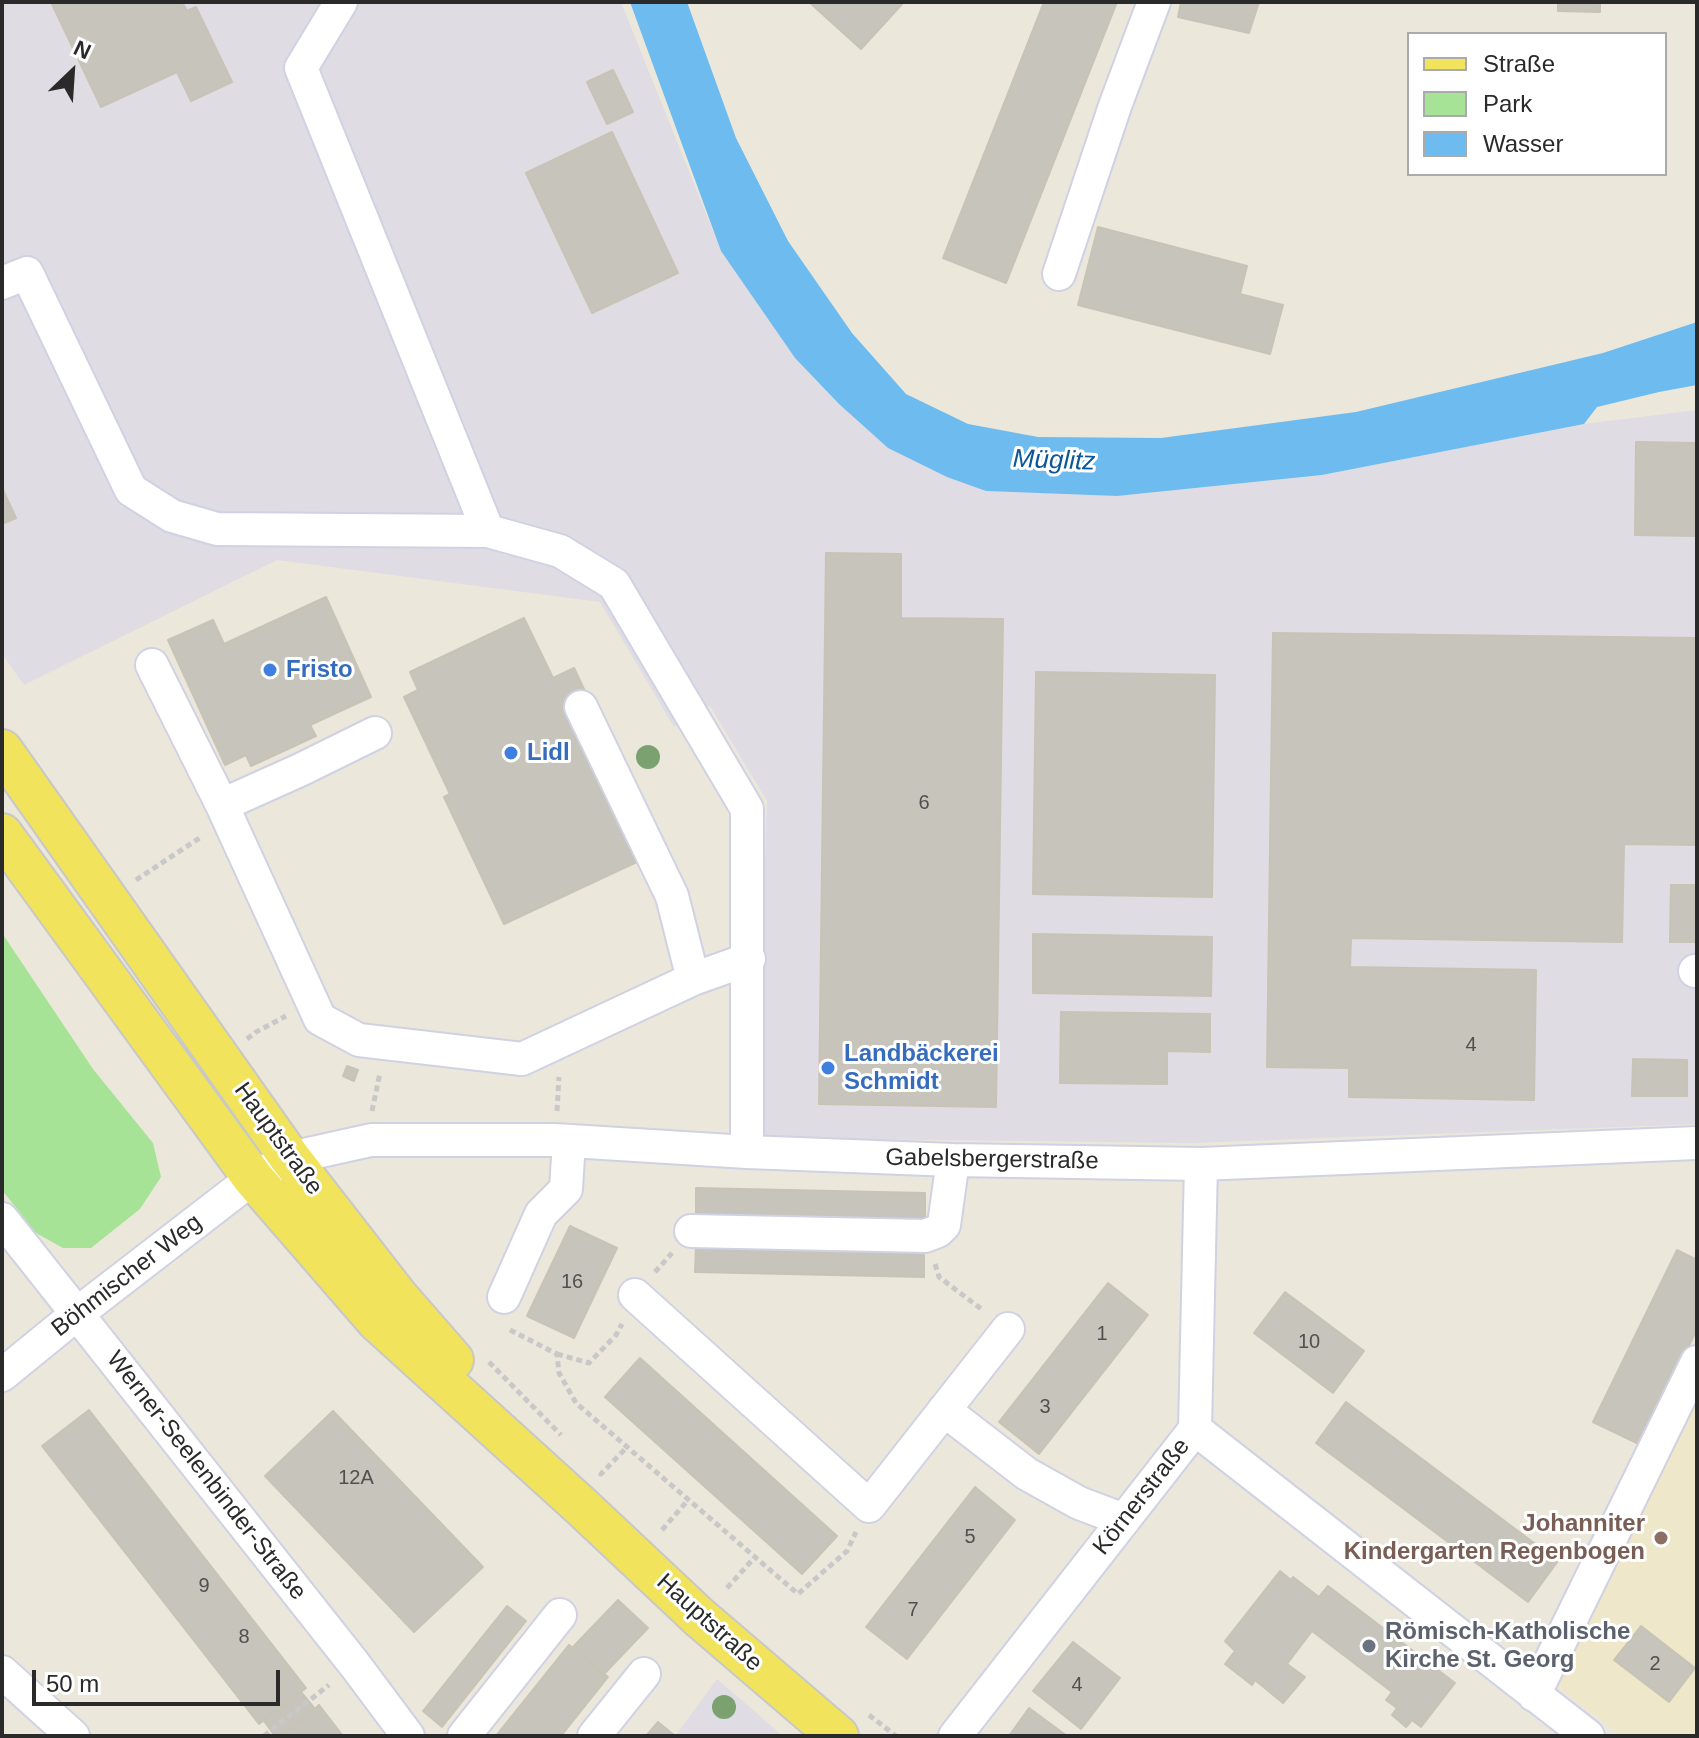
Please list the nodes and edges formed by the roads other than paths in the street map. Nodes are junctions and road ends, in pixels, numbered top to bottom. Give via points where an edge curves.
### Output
1 (341, 2) edge
2 (1154, 2) edge
3 (1059, 274) dead end
4 (2, 283) edge
5 (488, 531) junction
6 (152, 665) dead end
7 (581, 707) dead end
8 (375, 733) dead end
9 (2, 750) edge
10 (225, 812) junction
11 (2, 834) edge
12 (749, 959) junction
13 (693, 979) junction
14 (562, 1140) junction
15 (1697, 1143) edge
16 (747, 1152) junction
17 (290, 1158) junction
18 (953, 1160) junction
19 (1201, 1164) junction
20 (253, 1178) junction
21 (2, 1219) edge
22 (691, 1231) road end
23 (635, 1295) road end
24 (504, 1297) road end
25 (78, 1313) junction
26 (1008, 1329) road end
27 (1697, 1362) edge
28 (2, 1375) edge
29 (944, 1410) junction
30 (1195, 1429) junction
31 (582, 1507) junction
32 (1124, 1520) junction
33 (560, 1615) dead end
34 (2, 1672) edge
35 (644, 1674) dead end
36 (1534, 1695) junction
37 (73, 1736) edge
38 (408, 1736) edge
39 (464, 1736) edge
40 (594, 1736) edge
41 (838, 1736) edge
42 (955, 1736) edge
43 (1588, 1736) edge

1 - 5 street via 301,68
2 - 3 street
4 - 5 street via 27,273 131,490 172,516 217,529
5 - 12 street via 560,551 614,584 747,809
6 - 10 street
7 - 13 street via 672,896
8 - 10 street
9 - 17 main road, Hauptstraße
10 - 13 street via 320,1019 359,1040 522,1059
11 - 20 main road, Hauptstraße
12 - 13 street
12 - 16 street
14 - 16 street, Gabelsbergerstraße
14 - 17 street, Gabelsbergerstraße via 371,1140
14 - 24 street via 566,1189 541,1214
15 - 19 street, Gabelsbergerstraße
16 - 18 street, Gabelsbergerstraße
17 - 20 street, Böhmischer Weg
17 - 31 main road, Hauptstraße via 398,1297
18 - 19 street, Gabelsbergerstraße
18 - 22 street via 944,1225 925,1236
19 - 30 street, Körnerstraße
20 - 25 street, Böhmischer Weg
20 - 31 main road, Hauptstraße via 377,1321
21 - 25 street, Werner-Seelenbinder-Straße
23 - 29 street via 869,1506
25 - 28 street, Böhmischer Weg
25 - 38 street, Werner-Seelenbinder-Straße
26 - 29 street
27 - 36 street
29 - 32 street via 1027,1474
30 - 32 street, Körnerstraße
30 - 36 street
31 - 41 main road, Hauptstraße
32 - 42 street, Körnerstraße
33 - 39 street
34 - 37 street
35 - 40 street
36 - 43 street

